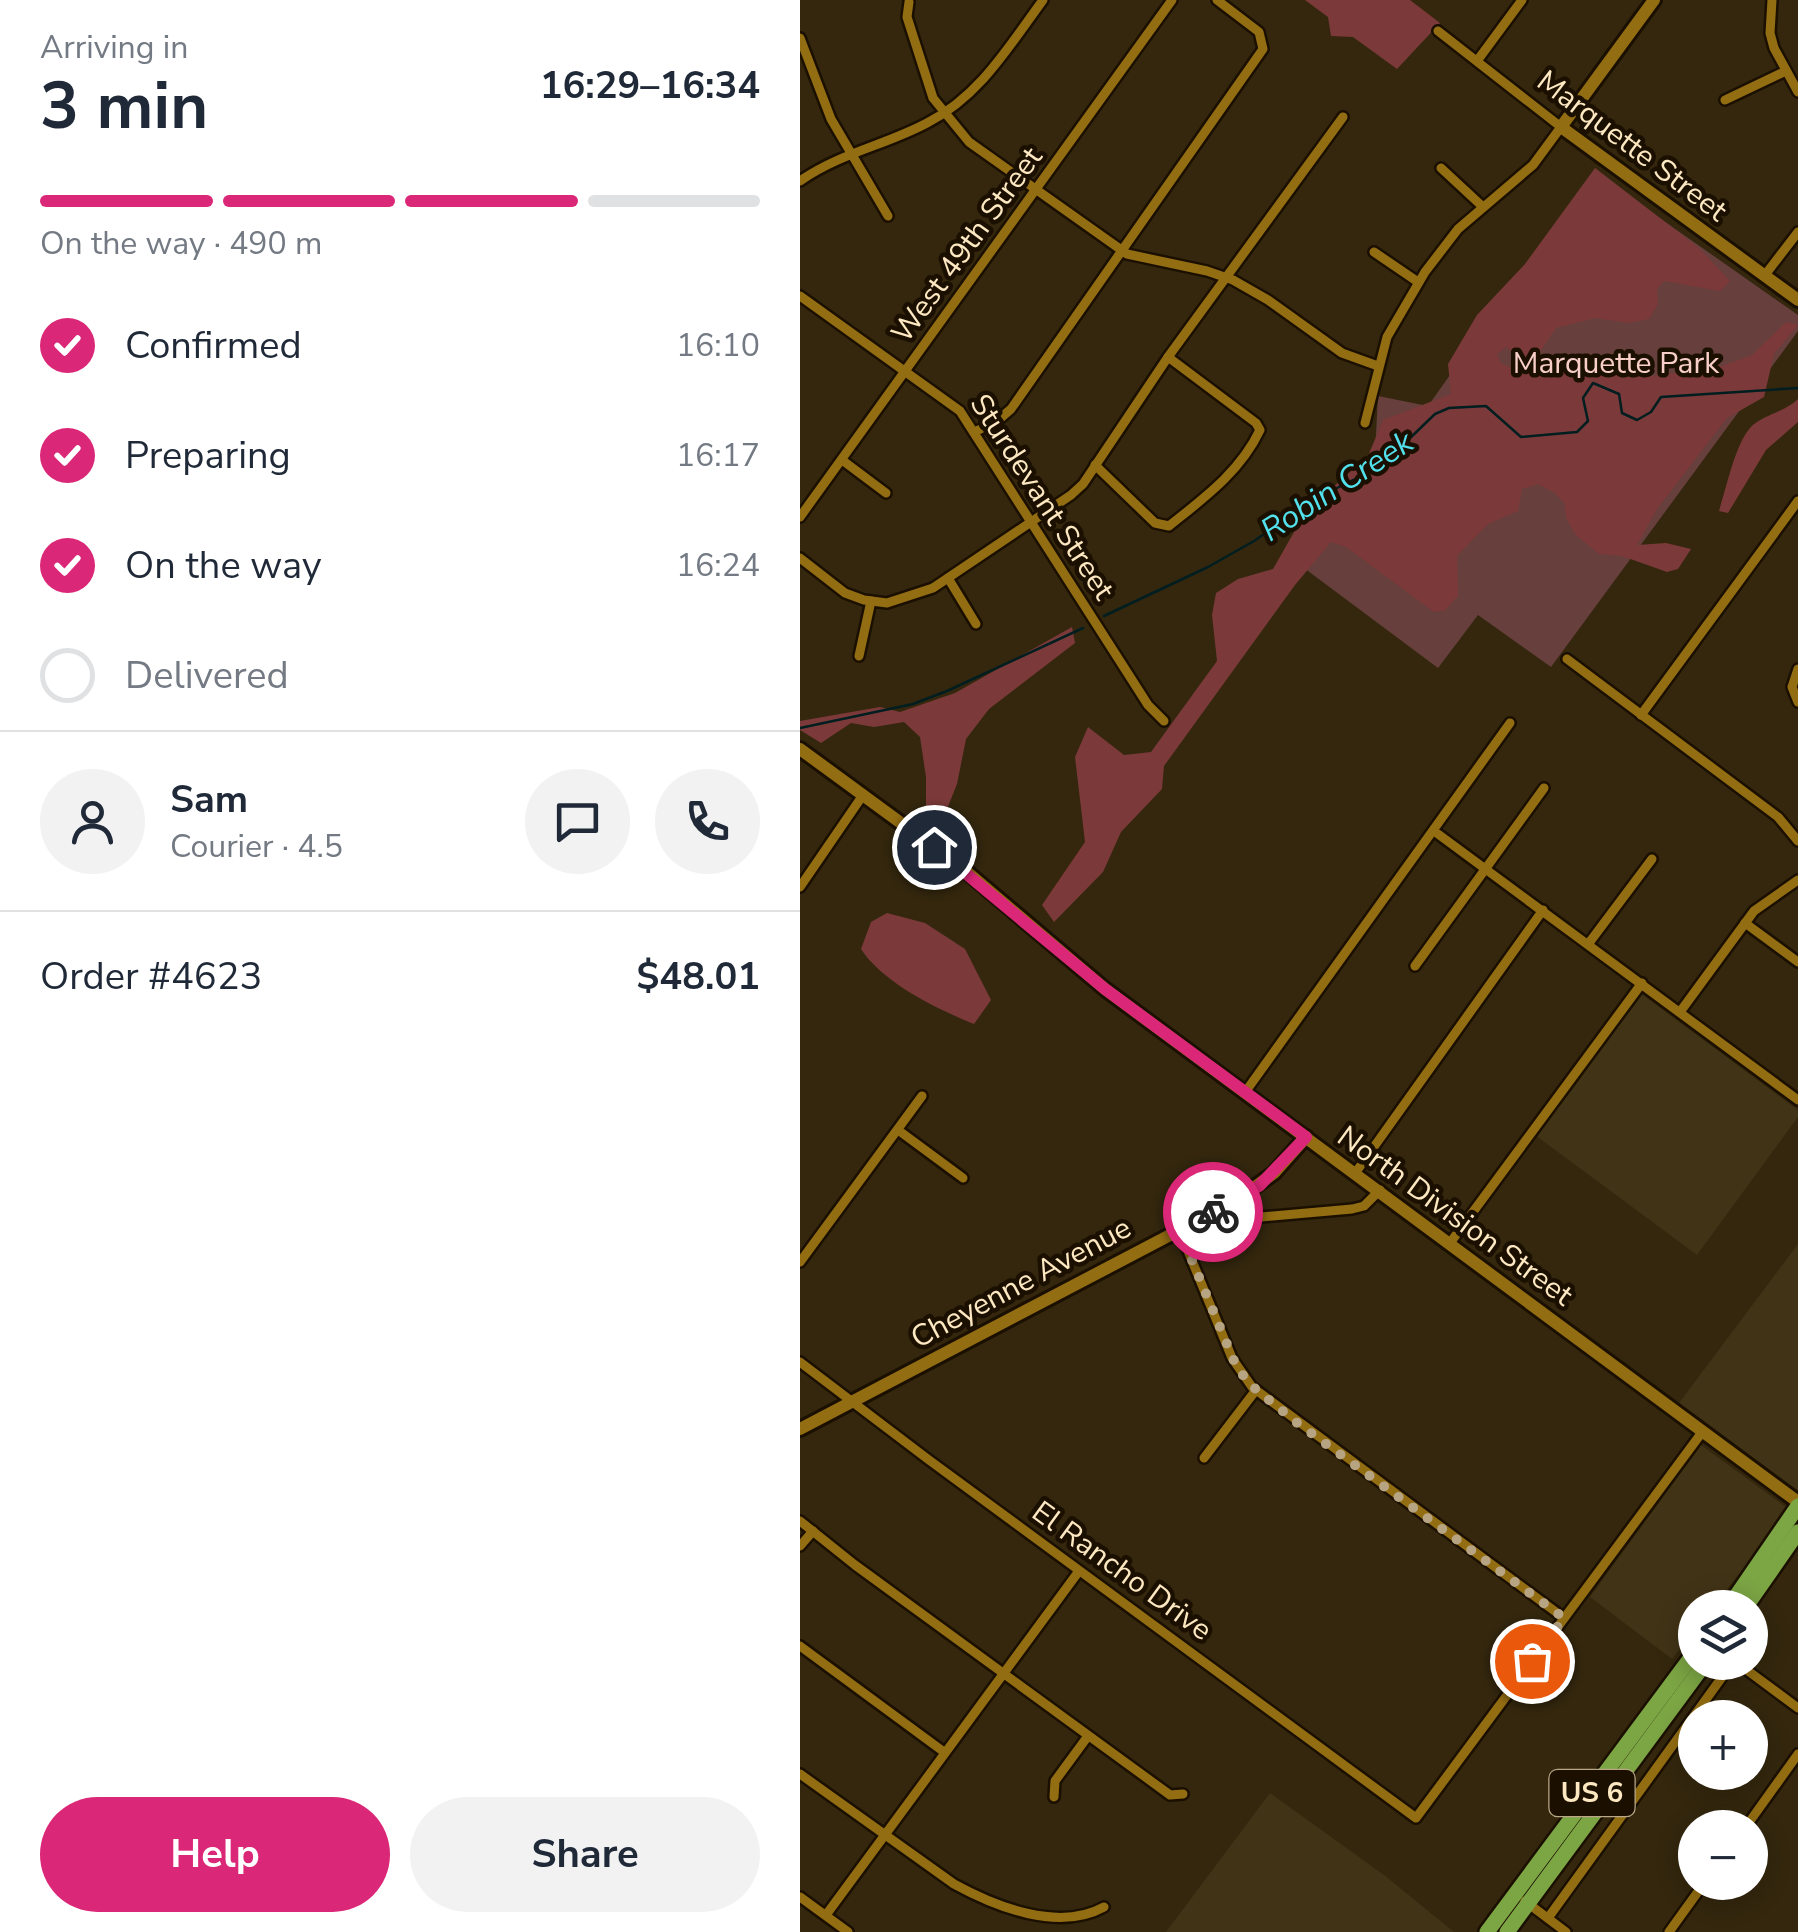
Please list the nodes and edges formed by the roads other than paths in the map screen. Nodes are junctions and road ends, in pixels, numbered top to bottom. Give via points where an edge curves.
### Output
1 (1044, 0) edge
2 (1172, 0) edge
3 (1217, 0) edge
4 (1522, 0) edge
5 (1654, 0) edge
6 (1772, 0) edge
7 (909, 2) edge
8 (1438, 31) dead end
9 (800, 38) edge
10 (1477, 61) junction
11 (1786, 71) junction
12 (1798, 92) edge
13 (1725, 100) dead end
14 (943, 114) junction
15 (1342, 117) dead end
16 (1562, 127) junction
17 (849, 154) junction
18 (1441, 168) dead end
19 (800, 181) edge
20 (1036, 191) junction
21 (1484, 207) junction
22 (888, 216) dead end
23 (1798, 232) edge
24 (1120, 250) junction
25 (1374, 252) dead end
26 (1766, 275) junction
27 (1226, 278) junction
28 (1418, 282) junction
29 (800, 296) edge
30 (1798, 300) edge
31 (1168, 357) junction
32 (1378, 366) junction
33 (908, 370) junction
34 (1364, 422) dead end
35 (974, 432) junction
36 (842, 460) junction
37 (1095, 465) junction
38 (886, 493) dead end
39 (1797, 502) edge
40 (800, 517) edge
41 (1032, 523) junction
42 (800, 558) edge
43 (948, 578) junction
44 (871, 601) junction
45 (976, 624) dead end
46 (859, 656) dead end
47 (1567, 659) dead end
48 (1798, 669) edge
49 (1798, 702) edge
50 (1641, 714) junction
51 (1164, 721) dead end
52 (1510, 723) dead end
53 (800, 749) edge
54 (1544, 788) dead end
55 (863, 795) junction
56 (1438, 834) dead end
57 (1798, 840) edge
58 (1652, 859) dead end
59 (1485, 868) junction
60 (1798, 880) edge
61 (800, 887) edge
62 (1543, 910) junction
63 (1745, 923) junction
64 (1589, 943) junction
65 (1798, 962) edge
66 (1415, 966) dead end
67 (1642, 983) junction
68 (1680, 1012) junction
69 (1246, 1092) junction
70 (922, 1096) dead end
71 (1798, 1100) edge
72 (898, 1130) junction
73 (1306, 1137) junction
74 (1356, 1172) junction
75 (963, 1178) dead end
76 (1380, 1190) junction
77 (1234, 1201) junction
78 (1179, 1229) junction
79 (1450, 1243) junction
80 (800, 1262) edge
81 (800, 1362) edge
82 (1256, 1390) junction
83 (852, 1401) junction
84 (800, 1428) edge
85 (1704, 1430) junction
86 (1204, 1458) dead end
87 (1798, 1504) edge
88 (800, 1521) edge
89 (812, 1531) junction
90 (1798, 1532) edge
91 (800, 1546) edge
92 (1079, 1571) junction
93 (1740, 1590) edge
94 (1758, 1590) edge
95 (1564, 1618) junction
96 (800, 1646) edge
97 (1002, 1673) junction
98 (1678, 1676) edge
99 (1692, 1680) edge
100 (1721, 1680) edge
101 (1759, 1680) edge
102 (1798, 1708) edge
103 (1088, 1736) junction
104 (944, 1752) junction
105 (1798, 1754) edge
106 (800, 1774) edge
107 (1183, 1794) dead end
108 (1054, 1797) dead end
109 (1758, 1810) edge
110 (883, 1834) junction
111 (800, 1896) edge
112 (1522, 1899) junction
113 (1692, 1900) edge
114 (1104, 1907) dead end
115 (826, 1916) junction
116 (1548, 1918) junction
117 (848, 1932) edge
118 (1486, 1932) edge
119 (1508, 1932) edge
120 (1566, 1932) edge
121 (1669, 1932) edge

1 - 14 street via 980,84
2 - 20 street, West 49th Street
3 - 24 street via 1260,32 1263,49
4 - 10 street
5 - 16 main road
6 - 11 street via 1770,33
7 - 14 street via 932,98
8 - 10 street, Marquette Street
9 - 17 street
10 - 16 street, Marquette Street
11 - 12 street
11 - 13 street
14 - 17 street
14 - 20 street
15 - 27 street
16 - 21 street via 1532,165
16 - 26 main road, Marquette Street
17 - 19 street
17 - 22 street
18 - 21 street
20 - 24 street
20 - 33 street, West 49th Street
21 - 28 street
23 - 26 street
24 - 27 street
24 - 35 street via 1010,409
25 - 28 street
26 - 30 main road, Marquette Street
27 - 31 street
27 - 32 street via 1342,353
28 - 32 street
29 - 33 street, Sturdevant Street
31 - 37 street
31 - 37 street via 1260,430 1231,474 1170,526 1155,523
32 - 34 street
33 - 35 street, Sturdevant Street via 950,402
33 - 36 street, West 49th Street
35 - 41 street, Sturdevant Street
36 - 38 street
36 - 40 street, West 49th Street
37 - 41 street via 1071,495
39 - 50 street
41 - 43 street
41 - 51 street, Sturdevant Street
42 - 44 street via 845,592
43 - 44 street via 914,597
43 - 45 street
44 - 46 street
47 - 50 street
48 - 49 street via 1792,687
50 - 57 street via 1778,817
52 - 69 street
53 - 55 main road, North Division Street
54 - 59 street
55 - 61 street
55 - 69 main road, North Division Street via 961,867 1105,989
56 - 59 street
58 - 64 street
59 - 62 street
59 - 66 street
60 - 63 street
62 - 64 street
62 - 74 street
63 - 65 street
63 - 68 street
64 - 67 street
67 - 68 street
67 - 79 street
68 - 71 street
69 - 73 main road, North Division Street
70 - 72 street
72 - 75 street
72 - 80 street
73 - 74 main road, North Division Street
73 - 77 main road, Cheyenne Avenue via 1274,1173
74 - 76 main road, North Division Street
76 - 77 street via 1352,1209 1249,1218
76 - 79 main road, North Division Street
77 - 78 main road, Cheyenne Avenue
78 - 82 street via 1232,1358
78 - 83 main road, Cheyenne Avenue
79 - 85 main road, North Division Street
81 - 83 street, El Rancho Drive
82 - 86 street
82 - 95 street
83 - 84 main road, Cheyenne Avenue
83 - 92 street, El Rancho Drive
85 - 87 main road, North Division Street
85 - 95 street
87 - 93 main road
88 - 89 street
89 - 91 street
89 - 97 street
90 - 94 main road
92 - 95 street, El Rancho Drive via 1416,1818
92 - 97 street
96 - 104 street
97 - 103 street
97 - 104 street
98 - 112 main road, US 6
99 - 112 main road, US 6
100 - 116 street
101 - 102 street
103 - 107 street via 1170,1795
103 - 108 street via 1055,1781
104 - 110 street
105 - 109 street
106 - 110 street
110 - 114 street via 954,1884 1012,1908 1050,1918 1088,1917
110 - 115 street
111 - 115 street
112 - 116 street
112 - 118 main road, US 6
112 - 119 main road, US 6
113 - 121 street
115 - 117 street
116 - 120 street

